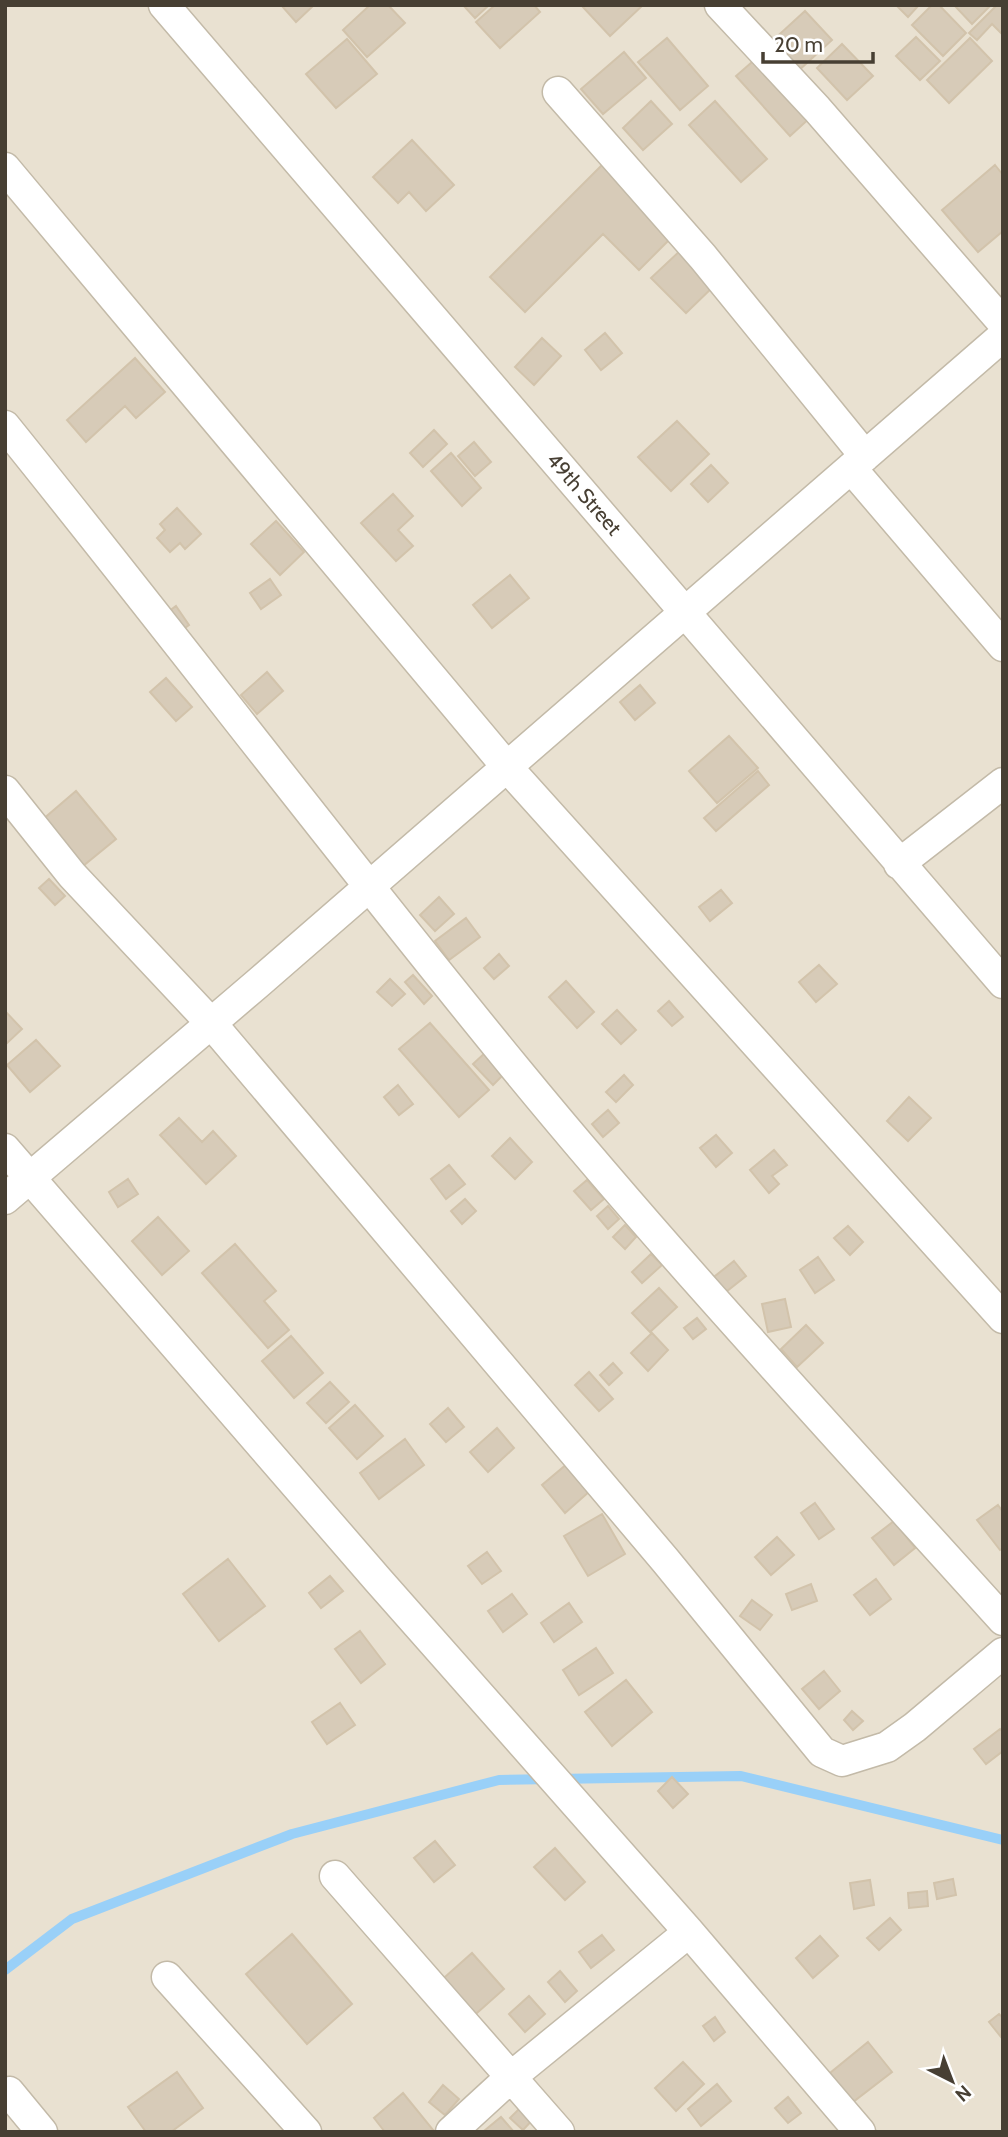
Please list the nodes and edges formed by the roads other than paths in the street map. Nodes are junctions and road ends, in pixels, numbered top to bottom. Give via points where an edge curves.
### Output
1 (164, 5) edge
2 (720, 5) edge
3 (558, 92) dead end
4 (5, 168) edge
5 (1003, 323) edge
6 (1003, 336) edge
7 (5, 426) edge
8 (858, 462) junction
9 (685, 612) junction
10 (1003, 646) edge
11 (507, 767) junction
12 (1003, 783) edge
13 (5, 791) edge
14 (900, 864) junction
15 (368, 887) junction
16 (1003, 982) edge
17 (211, 1023) junction
18 (5, 1149) edge
19 (30, 1178) junction
20 (5, 1199) edge
21 (1003, 1318) edge
22 (1003, 1620) edge
23 (1003, 1653) edge
24 (335, 1876) dead end
25 (689, 1932) junction
26 (167, 1977) dead end
27 (512, 2076) junction
28 (9, 2092) dead end
29 (42, 2132) edge
30 (306, 2132) edge
31 (451, 2132) edge
32 (559, 2132) edge
33 (860, 2132) edge

1 - 9 street, 49th Street
2 - 5 street
3 - 8 street via 704,257
4 - 11 street
6 - 8 street
7 - 15 street
8 - 9 street
8 - 10 street
9 - 11 street
9 - 14 street, 49th Street
11 - 15 street
11 - 21 street
12 - 14 street
13 - 17 street via 72,875
14 - 16 street, 49th Street
15 - 17 street
15 - 22 street via 519,1073 736,1324
17 - 19 street
17 - 23 street via 822,1752 842,1761 887,1747
18 - 19 street
19 - 20 street
19 - 25 street
24 - 27 street
25 - 27 street
25 - 33 street
26 - 30 street
27 - 31 street
27 - 32 street
28 - 29 street

